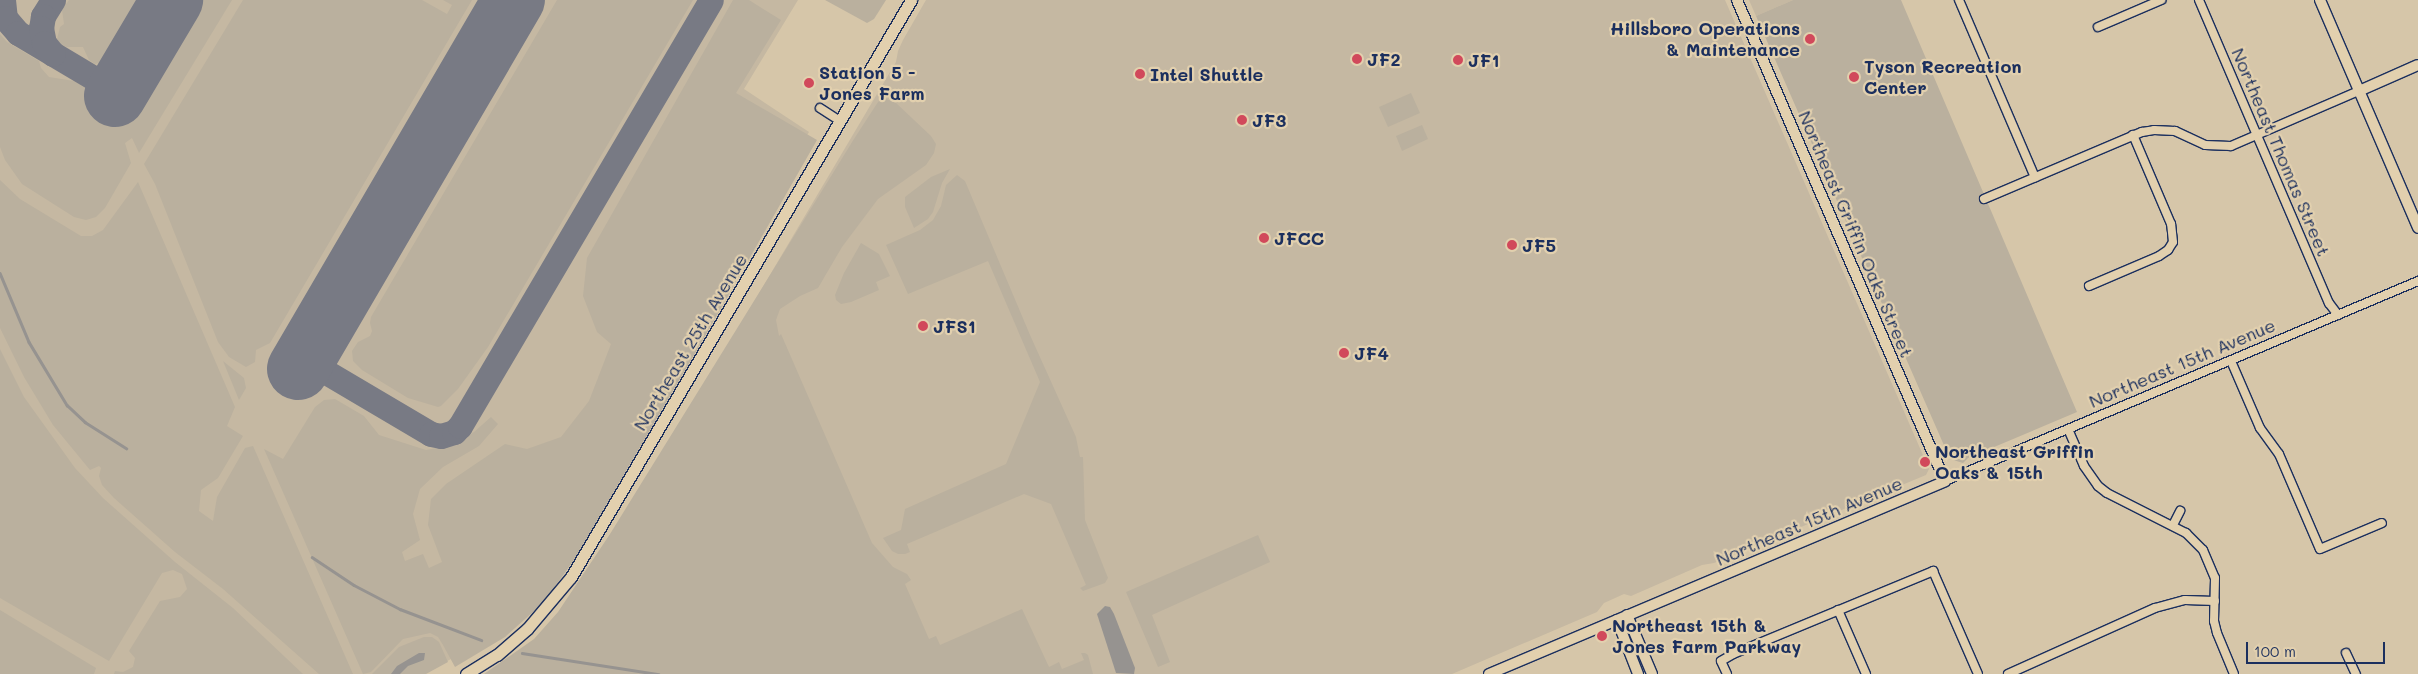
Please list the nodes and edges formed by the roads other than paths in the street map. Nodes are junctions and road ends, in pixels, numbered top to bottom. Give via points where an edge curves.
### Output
1 (910, 0) edge
2 (1737, 0) edge
3 (1959, 0) edge
4 (2161, 0) edge
5 (2199, 0) edge
6 (2320, 0) edge
7 (2098, 27) dead end
8 (2418, 65) edge
9 (2359, 91) junction
10 (820, 108) dead end
11 (840, 120) junction
12 (2133, 135) junction
13 (2257, 135) junction
14 (2035, 177) junction
15 (1984, 199) dead end
16 (2418, 228) edge
17 (2418, 281) edge
18 (2089, 286) dead end
19 (2338, 315) junction
20 (2231, 361) junction
21 (2068, 429) junction
22 (1945, 481) junction
23 (2180, 511) dead end
24 (2382, 523) dead end
25 (2173, 525) junction
26 (2215, 601) junction
27 (1838, 610) junction
28 (1628, 615) junction
29 (1617, 620) junction
30 (2346, 653) dead end
31 (466, 674) edge
32 (1489, 674) edge
33 (1638, 674) edge
34 (1652, 674) edge
35 (1727, 674) edge
36 (1866, 674) edge
37 (1978, 674) edge
38 (2008, 674) edge
39 (2234, 674) edge
40 (2356, 674) edge

1 - 11 main road, Northeast 25th Avenue
2 - 22 street, Northeast Griffin Oaks Street
3 - 14 street
4 - 7 street
5 - 13 street, Northeast Thomas Street
6 - 9 street
8 - 9 street
9 - 13 street
9 - 16 street
10 - 11 street
11 - 31 main road, Northeast 25th Avenue via 571,577 528,629 497,655
12 - 13 street via 2154,130 2175,131 2205,145 2223,147
12 - 14 street
12 - 18 street via 2171,224 2173,242 2159,256
13 - 19 street, Northeast Thomas Street via 2329,303
14 - 15 street
17 - 19 street, Northeast 15th Avenue
19 - 20 street, Northeast 15th Avenue
20 - 21 street, Northeast 15th Avenue
20 - 24 street via 2260,428 2279,454 2320,549
21 - 22 street, Northeast 15th Avenue
21 - 25 street via 2084,466 2098,486
22 - 28 street, Northeast 15th Avenue
23 - 25 street
25 - 26 street via 2192,539 2208,558 2215,578
26 - 38 street via 2185,600 2155,608
26 - 39 street via 2217,633
27 - 35 street via 1721,661
27 - 36 street
27 - 37 street via 1933,571
28 - 29 street, Northeast 15th Avenue
28 - 34 street
29 - 32 street, Northeast 15th Avenue
29 - 33 street
30 - 40 street

